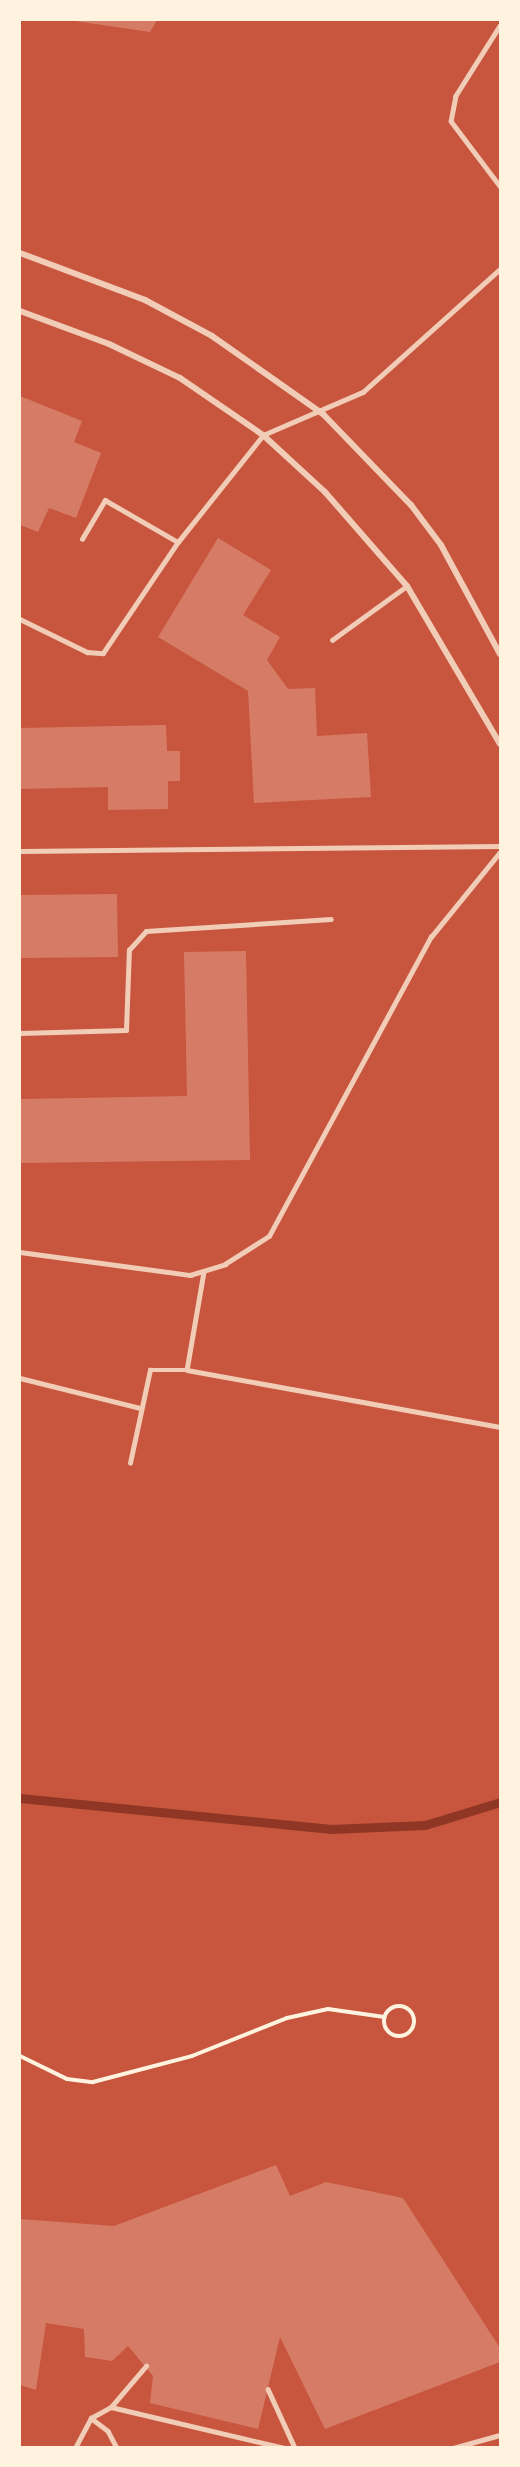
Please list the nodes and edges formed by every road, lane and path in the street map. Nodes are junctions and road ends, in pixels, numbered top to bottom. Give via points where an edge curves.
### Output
1 (501, 26) edge
2 (501, 186) edge
3 (20, 253) edge
4 (501, 269) edge
5 (20, 311) edge
6 (323, 414) junction
7 (263, 435) junction
8 (82, 539) dead end
9 (178, 542) junction
10 (407, 586) junction
11 (20, 619) edge
12 (332, 640) dead end
13 (501, 654) edge
14 (501, 744) edge
15 (501, 846) edge
16 (20, 852) edge
17 (501, 852) edge
18 (331, 919) dead end
19 (20, 1033) edge
20 (20, 1252) edge
21 (204, 1272) junction
22 (187, 1370) junction
23 (20, 1378) edge
24 (140, 1408) junction
25 (501, 1427) edge
26 (129, 1463) dead end
27 (384, 2017) junction
28 (20, 2055) edge
29 (146, 2366) dead end
30 (268, 2389) dead end
31 (111, 2407) junction
32 (91, 2418) junction
33 (501, 2435) edge
34 (75, 2448) edge
35 (117, 2448) edge
36 (284, 2448) edge
37 (295, 2448) edge
38 (453, 2448) edge

1 - 2 lane via 456,96 451,121
3 - 6 street via 146,300 222,342
4 - 6 lane via 389,373
5 - 7 street via 109,344 180,378
6 - 7 lane
6 - 13 street via 411,505 441,545
7 - 9 lane
7 - 10 street via 325,492
8 - 9 lane via 105,500
9 - 11 lane via 103,653 87,652
10 - 12 lane
10 - 14 street
15 - 16 street
17 - 21 lane via 431,937 278,1225 244,1254
18 - 19 lane via 146,931 129,950 126,1029
20 - 21 lane via 169,1276
21 - 22 lane
22 - 24 lane via 150,1370
22 - 25 lane
23 - 24 lane
24 - 26 lane
27 - 27 path via 393,2006 403,2006 414,2016 414,2025 403,2036 393,2034
27 - 28 path via 328,2009 287,2018 192,2056 93,2082 67,2079
29 - 31 lane
30 - 37 lane
31 - 32 lane
31 - 36 lane
32 - 34 lane
32 - 35 lane via 108,2431
33 - 38 lane

